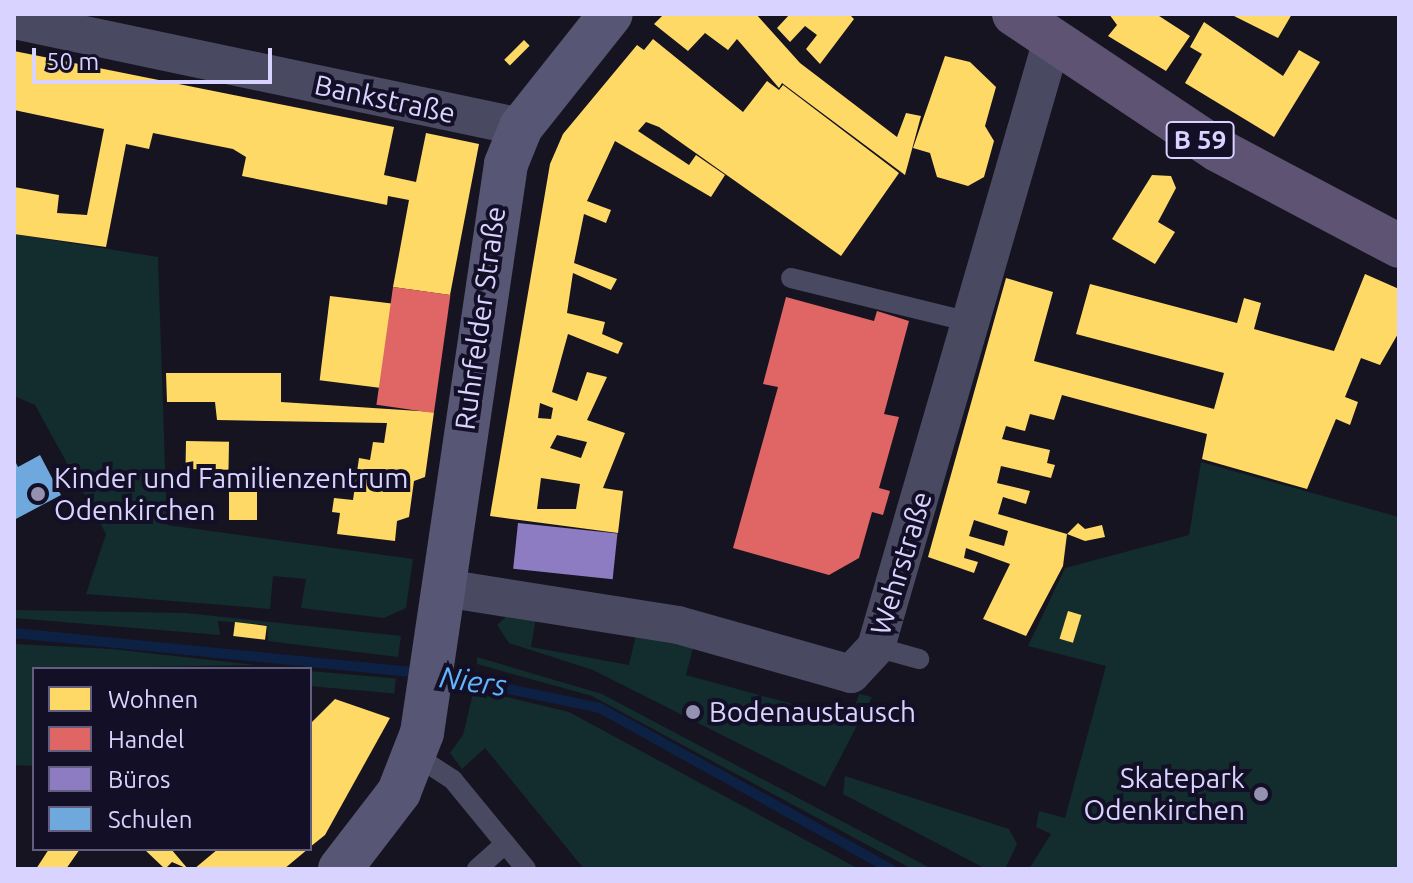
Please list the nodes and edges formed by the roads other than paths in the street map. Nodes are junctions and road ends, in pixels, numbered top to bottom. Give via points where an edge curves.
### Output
1 (611, 14) edge
2 (1014, 14) edge
3 (14, 20) edge
4 (1051, 44) junction
5 (521, 127) junction
6 (1399, 246) edge
7 (791, 278) dead end
8 (974, 323) junction
9 (444, 588) junction
10 (876, 647) junction
11 (919, 659) dead end
12 (415, 755) junction
13 (505, 844) junction
14 (340, 869) edge
15 (477, 869) edge
16 (526, 869) edge

1 - 5 main road, Ruhrfelder Straße
2 - 4 main road, B 59
3 - 5 street, Bankstraße
4 - 6 main road, B 59 via 1218,150
4 - 8 street, Wehrstraße
5 - 9 main road, Ruhrfelder Straße via 494,211
7 - 8 lane
8 - 10 street, Wehrstraße
9 - 10 street, Wehrstraße via 678,625 851,674
9 - 12 main road, Ruhrfelder Straße via 434,673
10 - 11 lane
12 - 13 lane via 453,780
12 - 14 main road, Ruhrfelder Straße via 388,809
13 - 15 lane
13 - 16 lane

